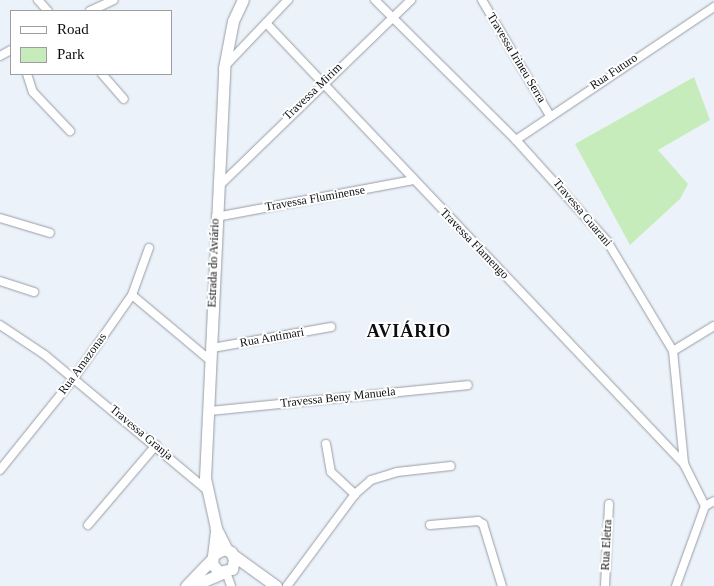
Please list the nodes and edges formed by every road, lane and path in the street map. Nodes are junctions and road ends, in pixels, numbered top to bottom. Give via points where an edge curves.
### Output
1 (38, 0) edge
2 (114, 0) edge
3 (243, 0) edge
4 (288, 0) edge
5 (375, 0) edge
6 (411, 0) edge
7 (482, 0) edge
8 (714, 6) edge
9 (47, 10) edge
10 (92, 10) edge
11 (392, 17) junction
12 (266, 23) junction
13 (224, 68) junction
14 (27, 75) edge
15 (103, 75) edge
16 (323, 81) junction
17 (124, 99) dead end
18 (550, 116) junction
19 (70, 131) dead end
20 (516, 140) junction
21 (414, 180) junction
22 (218, 187) junction
23 (216, 217) junction
24 (0, 218) edge
25 (50, 233) dead end
26 (149, 248) dead end
27 (0, 280) edge
28 (34, 292) dead end
29 (132, 295) junction
30 (0, 326) edge
31 (714, 326) edge
32 (331, 328) dead end
33 (212, 348) junction
34 (673, 350) junction
35 (211, 361) junction
36 (74, 378) junction
37 (468, 385) dead end
38 (209, 411) junction
39 (156, 444) junction
40 (326, 444) dead end
41 (684, 464) junction
42 (451, 466) dead end
43 (0, 470) edge
44 (206, 490) junction
45 (355, 494) junction
46 (714, 501) edge
47 (609, 504) dead end
48 (705, 506) junction
49 (88, 525) dead end
50 (430, 525) dead end
51 (216, 528) junction
52 (230, 553) junction
53 (212, 557) junction
54 (226, 572) junction
55 (258, 574) junction
56 (186, 586) edge
57 (192, 586) edge
58 (231, 586) edge
59 (276, 586) edge
60 (287, 586) edge
61 (502, 586) edge
62 (605, 586) edge
63 (676, 586) edge

1 - 9 street
2 - 10 street
3 - 13 street, Estrada do Aviário via 233,21
4 - 12 street
5 - 11 street, Travessa Guarani
6 - 11 street, Travessa Mirim
7 - 18 street, Travessa Irineu Serra
8 - 18 street, Rua Futuro
11 - 16 street, Travessa Mirim
11 - 20 street, Travessa Guarani
12 - 13 street
12 - 16 street, Travessa Flamengo
13 - 22 street, Estrada do Aviário
14 - 19 street via 33,92
15 - 17 street
16 - 21 street, Travessa Flamengo
16 - 22 street, Travessa Mirim
18 - 20 street, Rua Futuro
20 - 34 street, Travessa Guarani via 607,241
21 - 23 street, Travessa Fluminense
21 - 41 street, Travessa Flamengo
22 - 23 street, Estrada do Aviário
23 - 33 street, Estrada do Aviário
24 - 25 street
26 - 29 street, Rua Amazonas
27 - 28 street
29 - 35 street
29 - 36 street, Rua Amazonas
30 - 36 street, Travessa Granja
31 - 34 street
32 - 33 street, Rua Antimari
33 - 35 street, Estrada do Aviário
34 - 41 street, Travessa Guarani
35 - 38 street, Estrada do Aviário
36 - 39 street, Travessa Granja
36 - 43 street, Rua Amazonas
37 - 38 street, Travessa Beny Manuela
38 - 44 street, Estrada do Aviário
39 - 44 street, Travessa Granja
39 - 49 street
40 - 45 street via 332,472
41 - 48 street, Travessa Guarani
42 - 45 street via 381,476
44 - 51 street, Estrada do Aviário
45 - 60 street
46 - 48 street
47 - 62 street, Rua Eletra
48 - 63 street
50 - 61 street via 478,521 483,524
51 - 52 street, Estrada do Aviário
51 - 53 street, Estrada do Aviário
52 - 53 street
52 - 54 street via 234,563
52 - 55 street
53 - 54 street via 213,568
53 - 56 street
54 - 55 street
54 - 57 street
54 - 58 street
55 - 59 street

